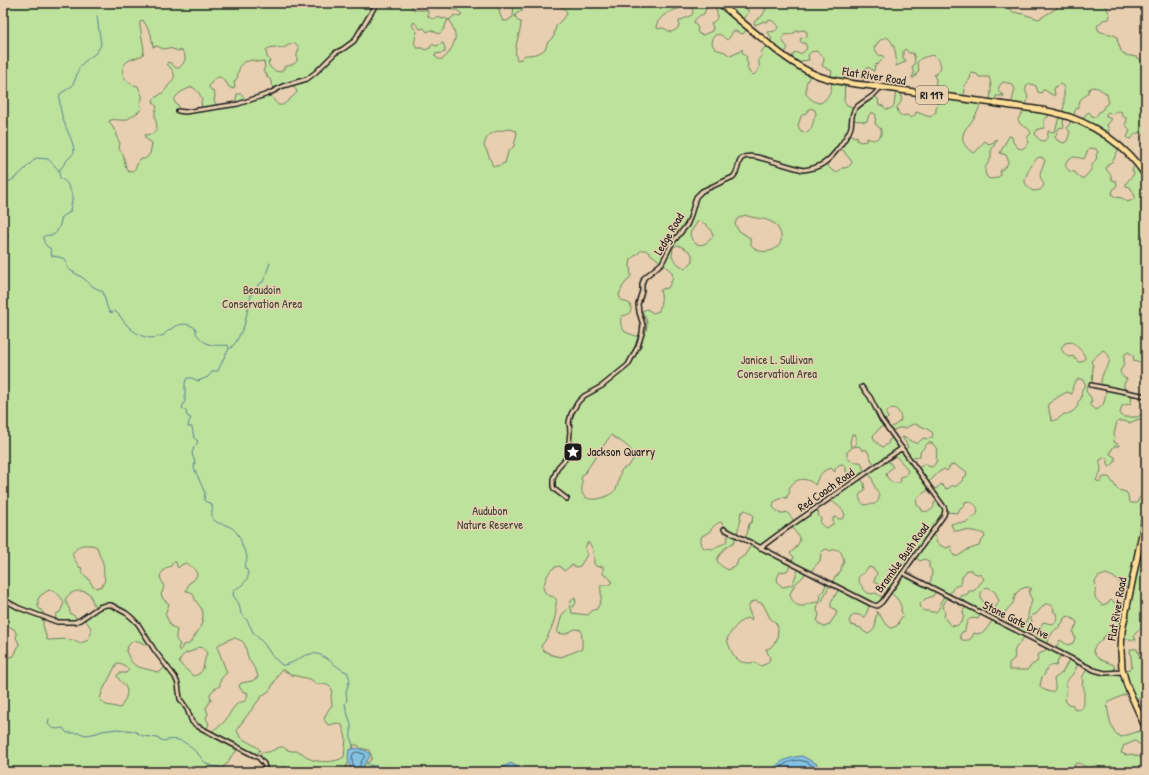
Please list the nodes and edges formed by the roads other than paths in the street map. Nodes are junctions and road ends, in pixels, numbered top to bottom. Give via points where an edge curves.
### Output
1 (377, 3) edge
2 (720, 3) edge
3 (880, 87) junction
4 (178, 111) dead end
5 (1146, 176) edge
6 (1090, 385) dead end
7 (862, 387) dead end
8 (1146, 396) edge
9 (902, 448) junction
10 (566, 499) dead end
11 (1146, 514) edge
12 (724, 529) dead end
13 (760, 548) junction
14 (903, 573) junction
15 (3, 600) edge
16 (1123, 672) junction
17 (1146, 729) edge
18 (266, 772) edge

1 - 4 street via 351,44 335,53 305,80 238,104
2 - 3 main road, Flat River Road / RI 117 via 776,51 801,68 837,81
3 - 5 main road, Flat River Road / RI 117 via 1066,116 1110,138 1129,155
3 - 10 street, Ledge Road via 876,94 855,109 849,132 834,155 825,163 803,170 757,157 743,157 733,177 698,194 687,225 672,243 662,263 644,278 638,304 642,333 628,365 602,386 584,396 570,414 570,454 558,467 553,483 554,489
6 - 8 street
7 - 9 street, Bramble Bush Road
9 - 13 street, Red Coach Road
9 - 14 street, Bramble Bush Road via 945,510
11 - 16 main road, Flat River Road via 1121,636
12 - 13 street, Bramble Bush Road
13 - 14 street, Bramble Bush Road via 873,606 882,602
14 - 16 street, Stone Gate Drive via 1094,670 1105,673
15 - 18 street via 57,622 80,620 106,605 126,612 138,624 175,677 180,699 192,722 259,758
16 - 17 main road, Flat River Road

